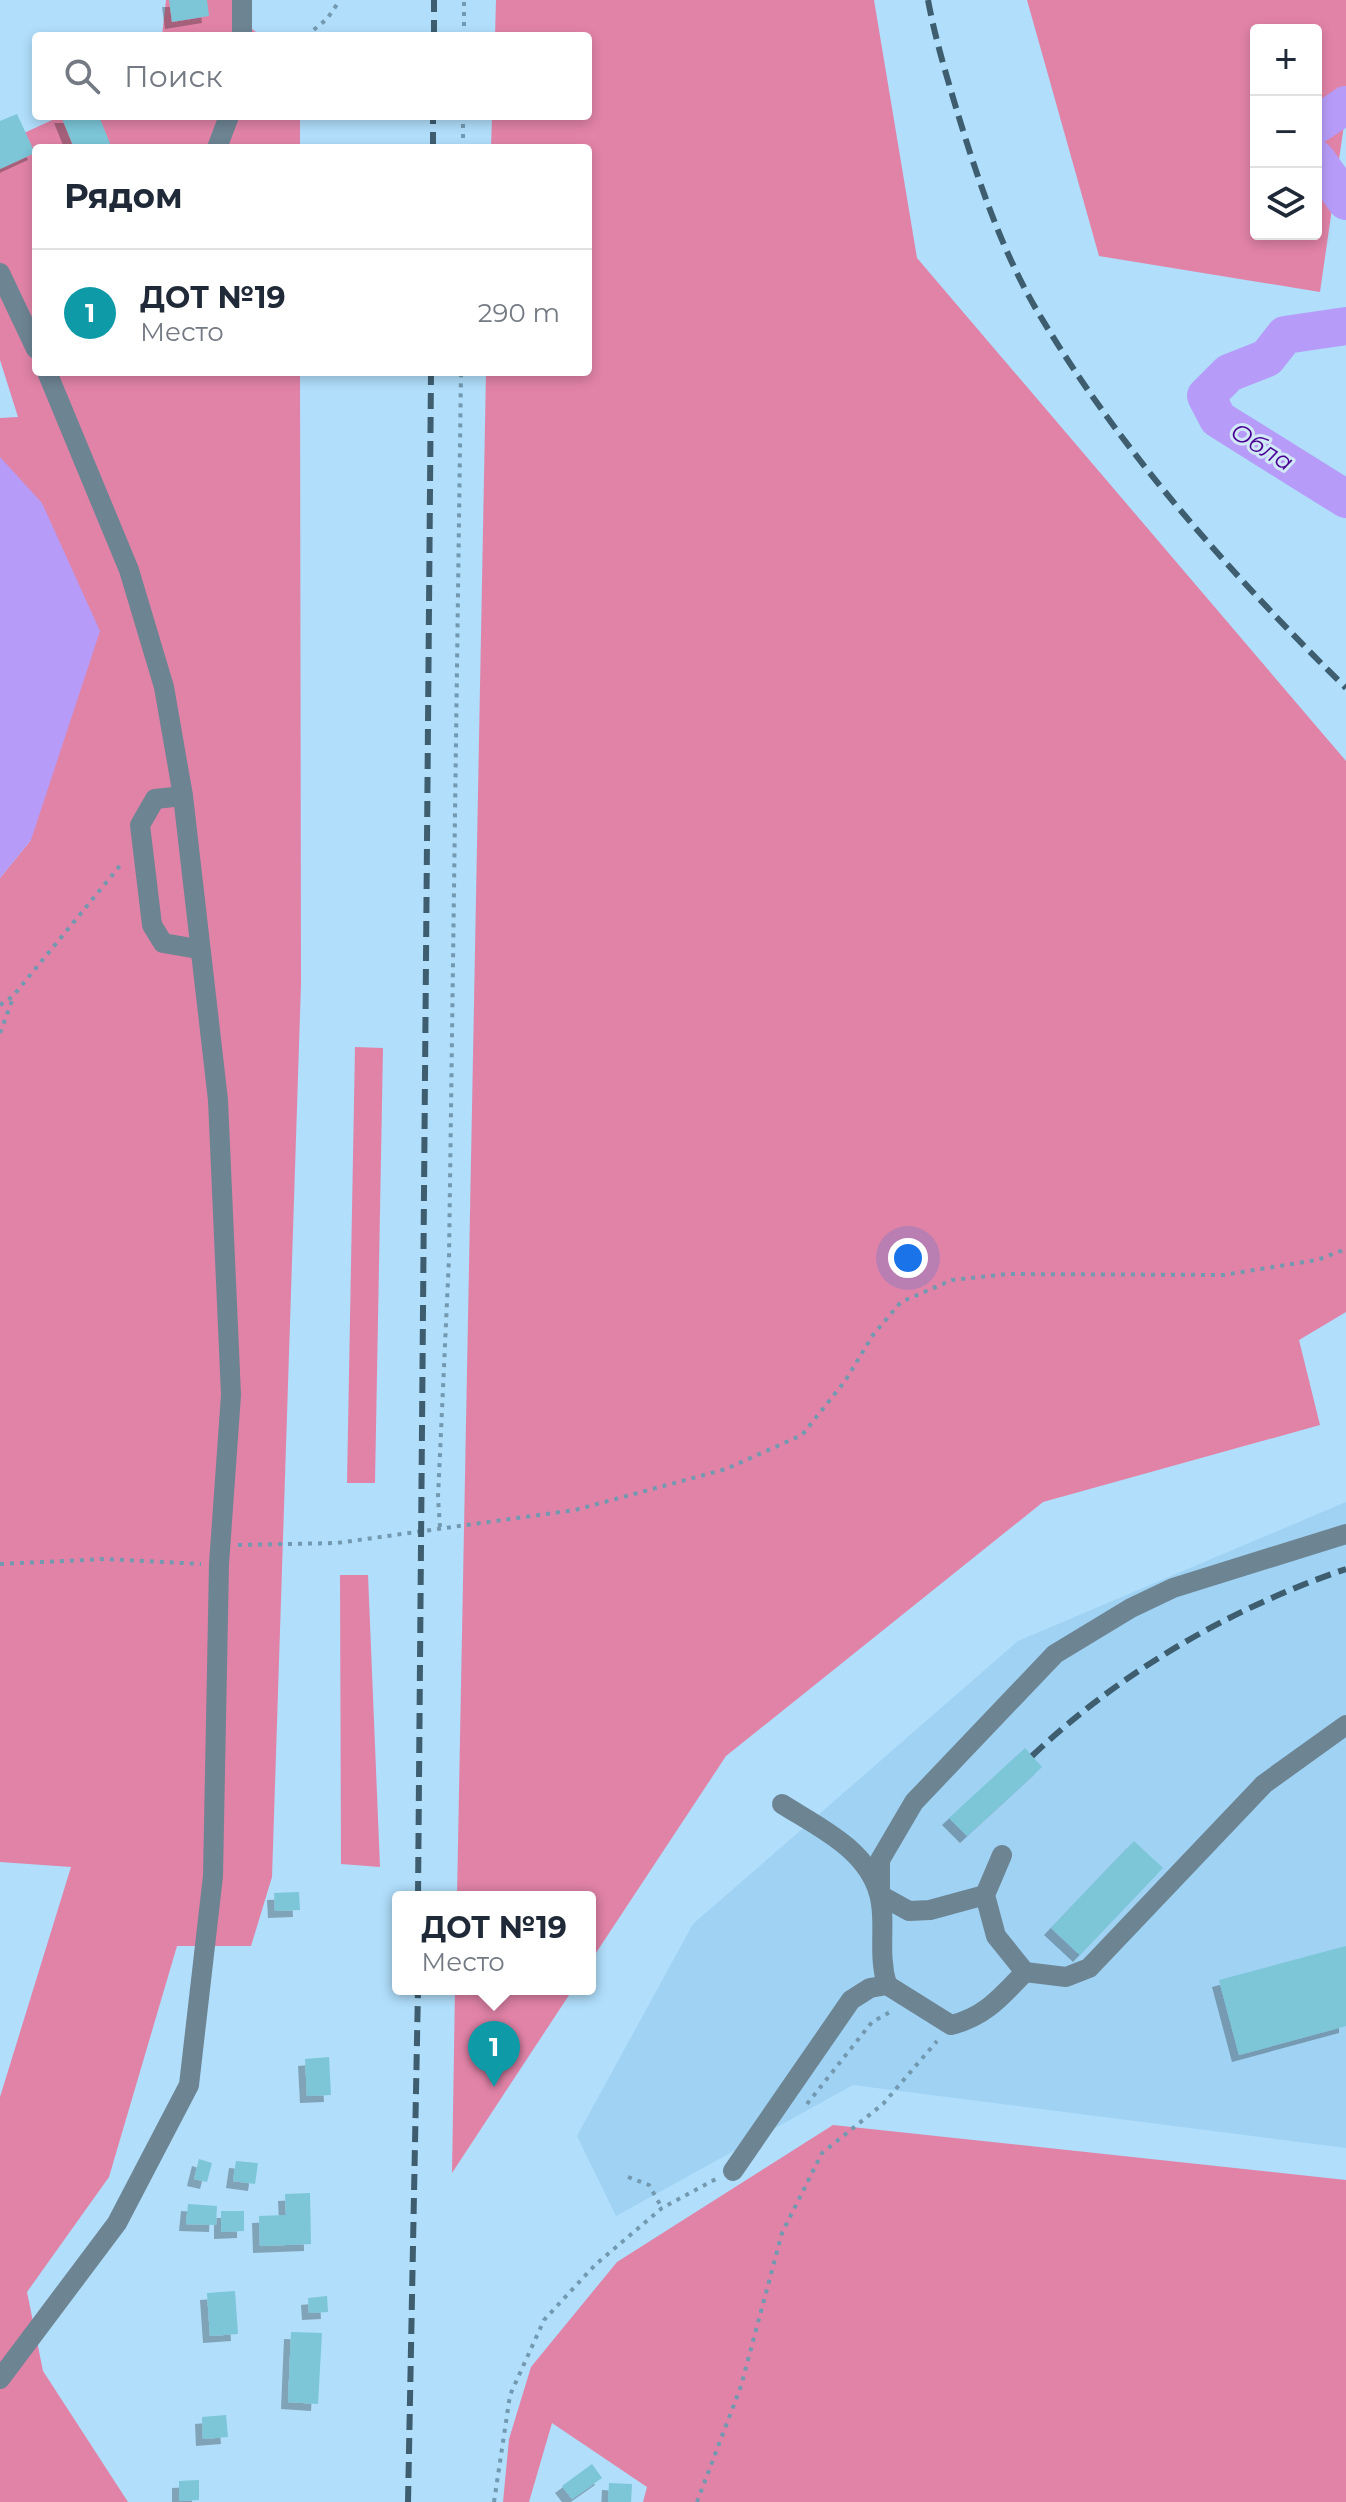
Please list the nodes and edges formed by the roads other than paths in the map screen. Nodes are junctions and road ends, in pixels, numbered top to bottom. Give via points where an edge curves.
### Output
1 (242, 0) edge
2 (242, 32) edge
3 (228, 120) edge
4 (218, 144) edge
5 (0, 273) edge
6 (30, 316) edge
7 (49, 376) edge
8 (183, 796) junction
9 (198, 949) junction
10 (1346, 1534) edge
11 (1346, 1725) edge
12 (782, 1804) dead end
13 (1002, 1855) dead end
14 (880, 1895) junction
15 (985, 1895) junction
16 (1025, 1972) junction
17 (887, 1985) junction
18 (733, 2171) road end
19 (0, 2379) edge

1 - 2 street
3 - 4 street
5 - 6 street
7 - 8 street via 129,570 164,687
8 - 9 street
8 - 9 street via 155,799 140,825 152,925 163,943
9 - 19 street via 218,1100 230,1379 213,1876 189,2085 117,2223
10 - 14 street via 1173,1588 1055,1654 914,1802 880,1860
11 - 16 street via 1264,1784 1089,1968 1066,1977
12 - 14 street via 843,1843 864,1864
13 - 15 street
14 - 15 street via 909,1911
14 - 17 street via 880,1961
15 - 16 street via 996,1936
16 - 17 street via 987,2011 951,2025
17 - 18 street via 851,2000

